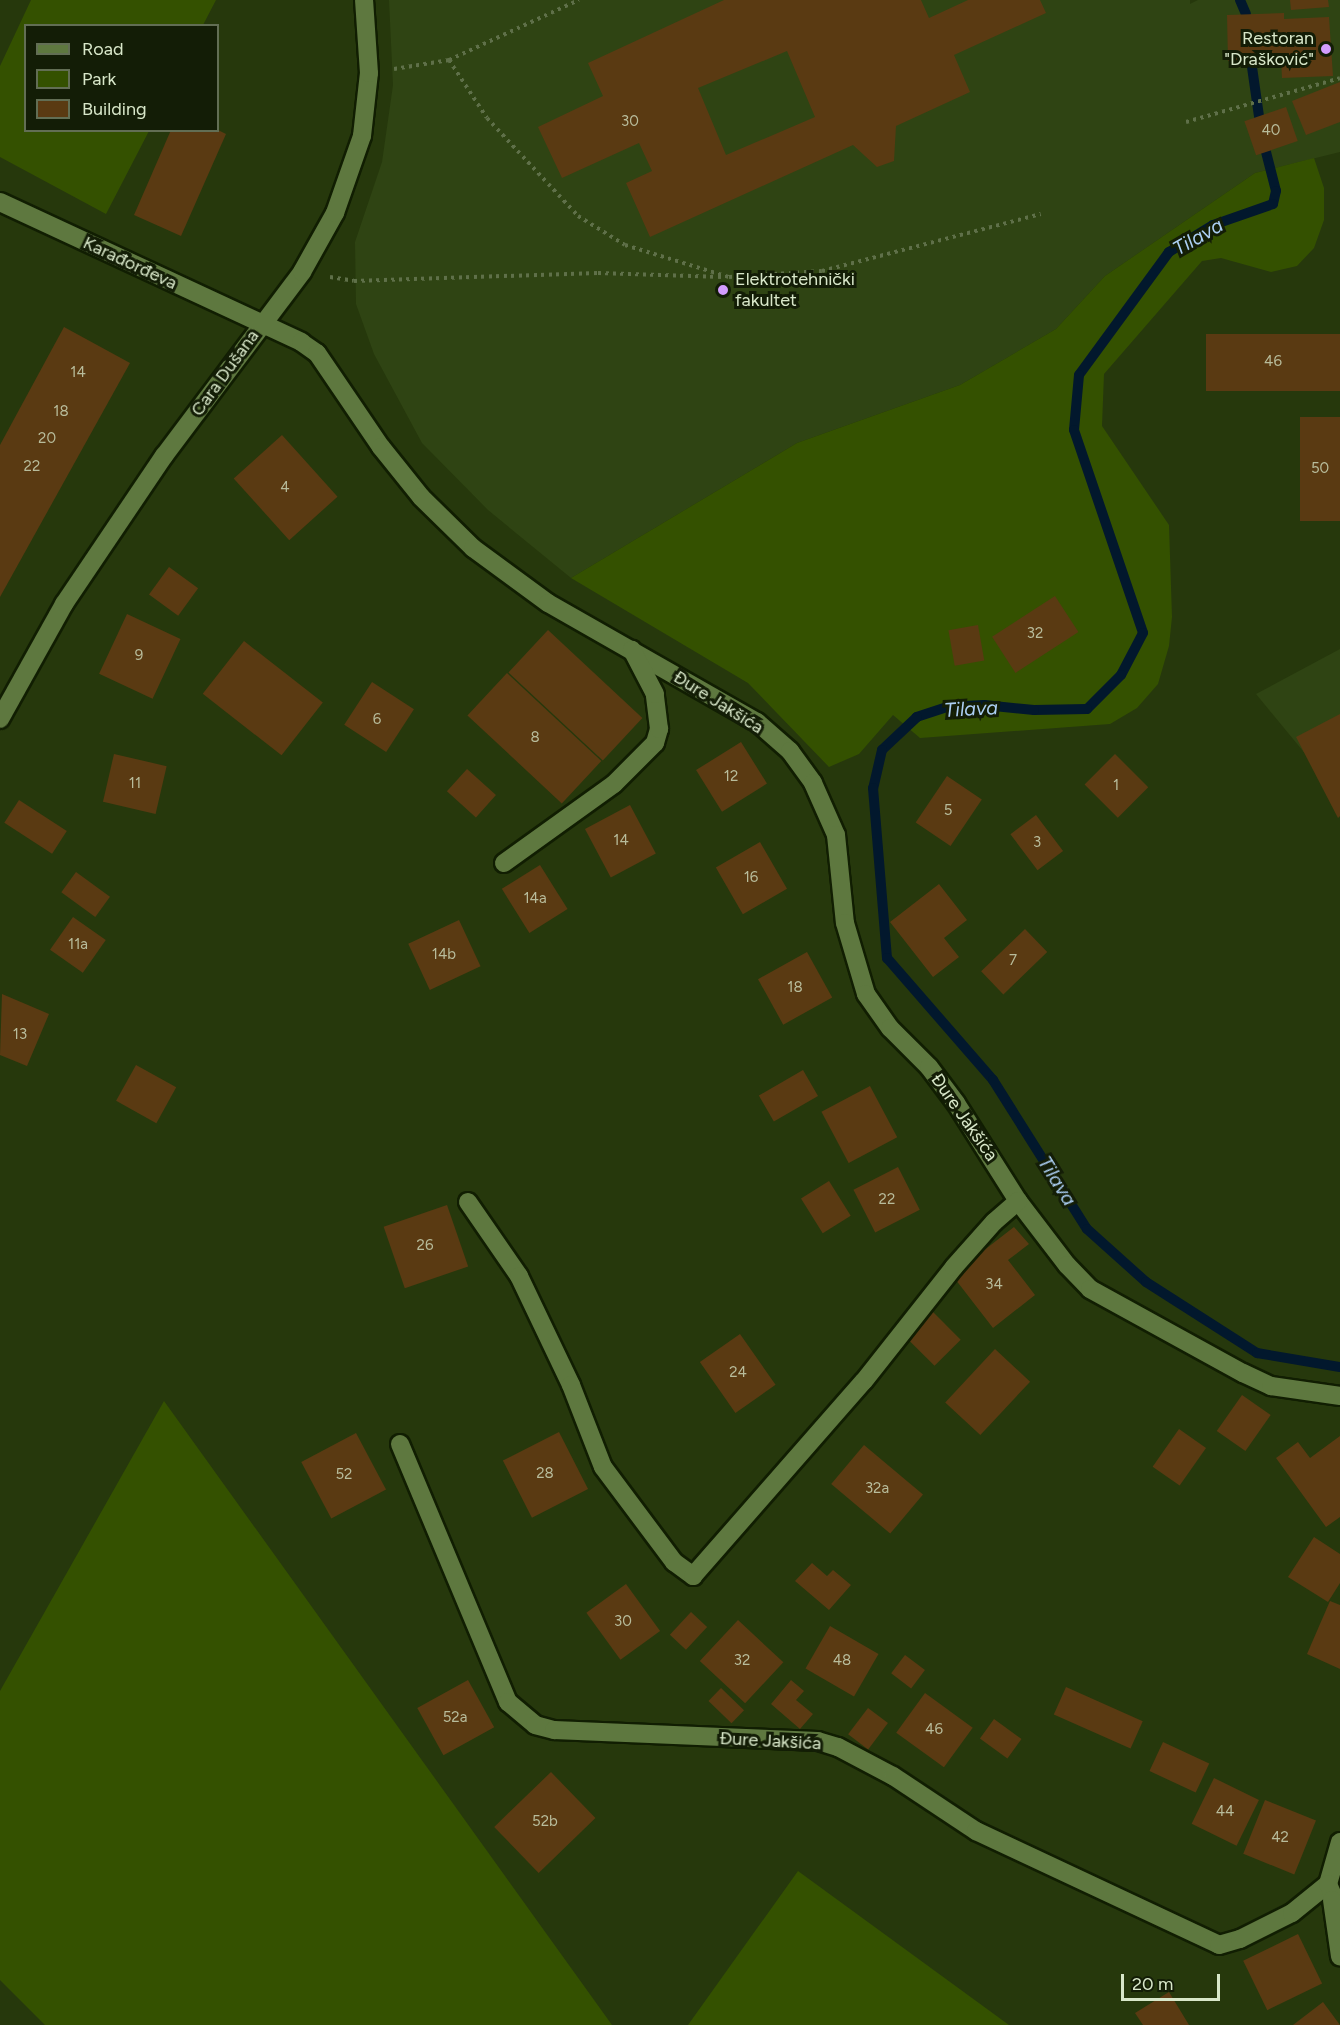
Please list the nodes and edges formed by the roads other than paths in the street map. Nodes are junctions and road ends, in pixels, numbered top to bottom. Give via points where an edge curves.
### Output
1 (364, 0) edge
2 (0, 202) edge
3 (260, 325) junction
4 (632, 650) junction
5 (0, 718) edge
6 (504, 863) dead end
7 (1018, 1201) junction
8 (468, 1202) dead end
9 (1340, 1396) edge
10 (399, 1444) dead end
11 (1340, 1842) edge
12 (1333, 1898) edge
13 (1340, 1956) edge

1 - 3 street, Cara Dušana via 369,73 362,136 353,170 302,272
2 - 3 street, Karađorđeva
3 - 4 street, Đure Jakšića via 317,353 381,447 421,496 473,548 548,603
3 - 5 street, Cara Dušana via 164,456 64,604
4 - 6 street via 656,694 656,743 614,784
4 - 7 street, Đure Jakšića via 757,722 790,751 813,783 836,835 845,923 866,994 890,1028 929,1067 949,1094
7 - 8 street via 961,1260 864,1381 693,1576 674,1562 603,1467 571,1385 519,1276
7 - 9 street, Đure Jakšića via 1090,1289 1271,1386
10 - 12 street, Đure Jakšića via 508,1702 536,1725 554,1730 819,1741 838,1747 893,1776 976,1831 1219,1945
11 - 12 street
12 - 13 street

